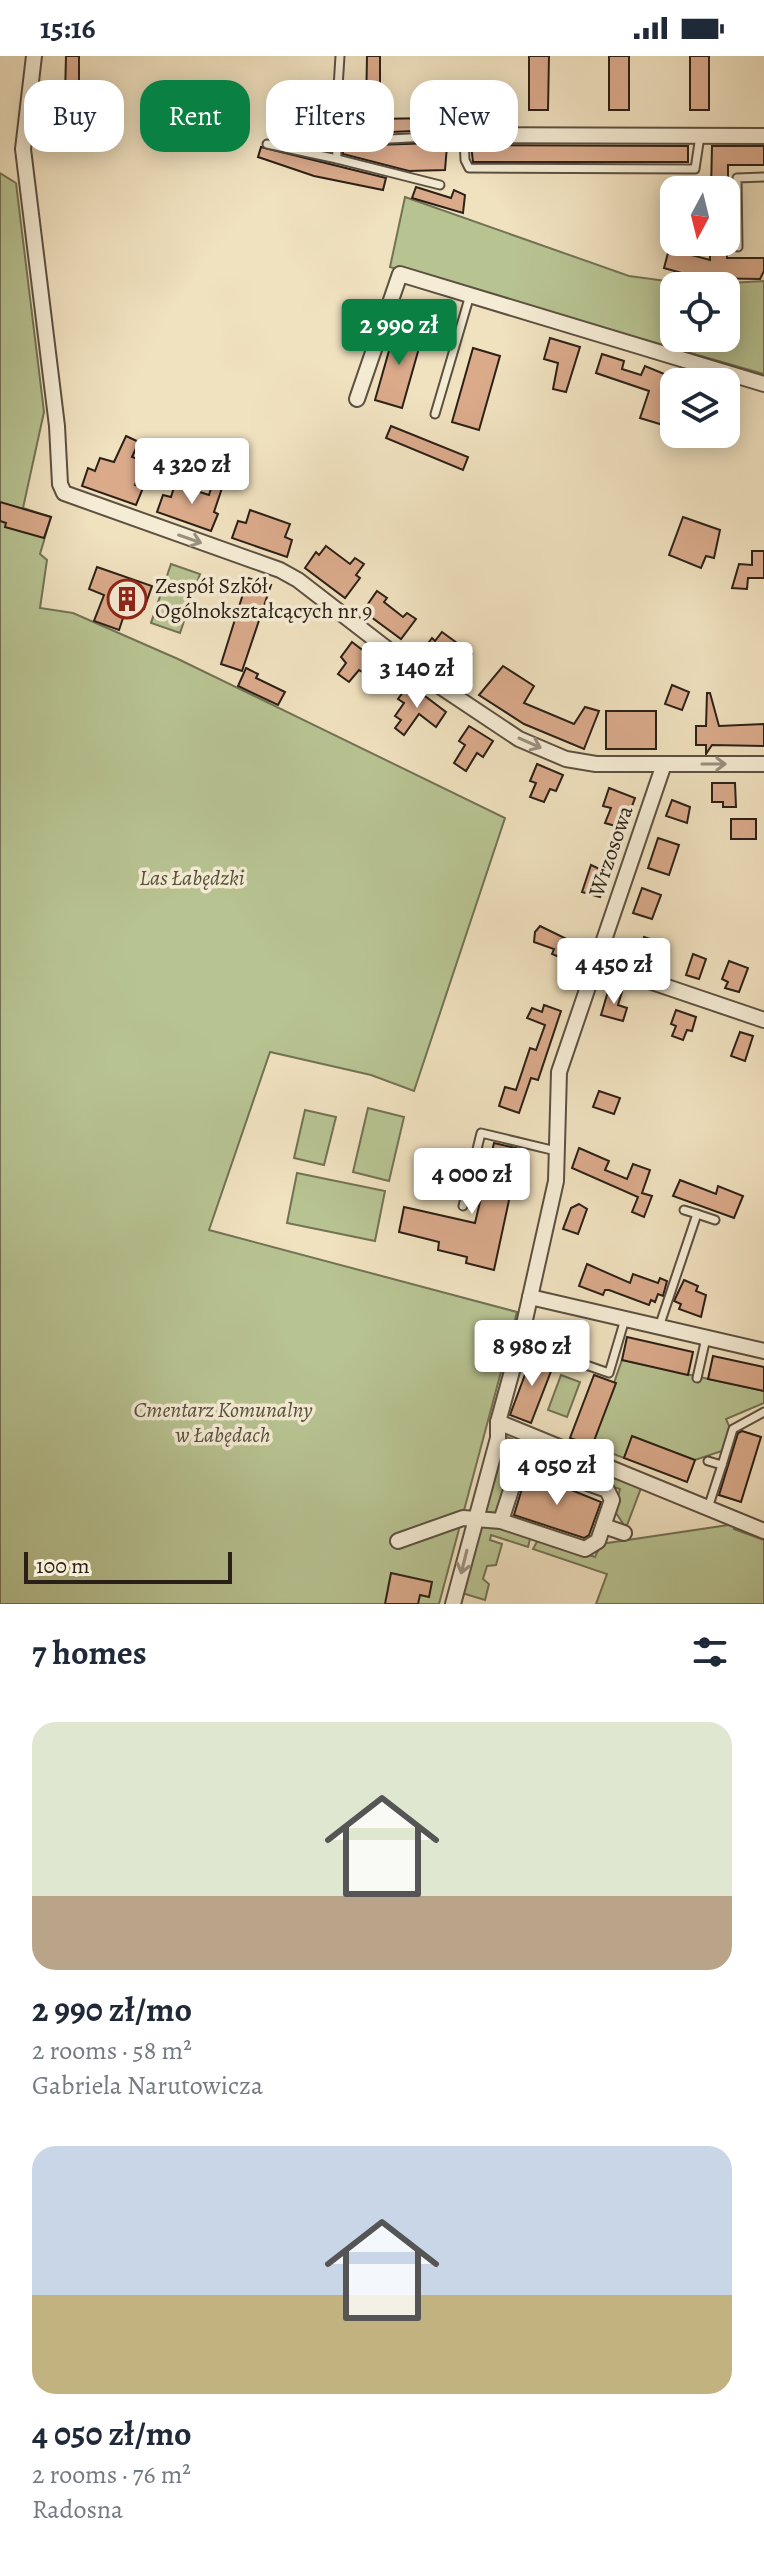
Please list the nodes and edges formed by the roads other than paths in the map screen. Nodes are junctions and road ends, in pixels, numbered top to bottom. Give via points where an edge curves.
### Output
1 (34, 56) edge
2 (340, 56) edge
3 (338, 80) edge
4 (518, 135) edge
5 (700, 136) junction
6 (764, 136) edge
7 (304, 152) edge
8 (337, 152) edge
9 (465, 152) edge
10 (337, 159) junction
11 (764, 177) edge
12 (740, 178) edge
13 (440, 185) dead end
14 (470, 295) junction
15 (764, 384) edge
16 (357, 399) dead end
17 (435, 414) dead end
18 (664, 764) junction
19 (764, 764) edge
20 (596, 963) junction
21 (764, 1020) edge
22 (556, 1151) junction
23 (463, 1206) dead end
24 (684, 1210) dead end
25 (697, 1214) junction
26 (715, 1220) dead end
27 (530, 1297) junction
28 (625, 1319) junction
29 (659, 1327) junction
30 (706, 1338) junction
31 (520, 1342) junction
32 (764, 1351) edge
33 (697, 1378) dead end
34 (764, 1412) edge
35 (498, 1422) junction
36 (708, 1461) dead end
37 (722, 1465) junction
38 (708, 1508) junction
39 (474, 1520) junction
40 (501, 1521) junction
41 (604, 1526) junction
42 (764, 1531) edge
43 (624, 1533) dead end
44 (398, 1541) dead end
45 (453, 1604) edge

1 -> 18 street via 23,149 64,493 280,570 519,739 566,759
2 - 3 lane
4 - 5 street
5 - 6 street
5 - 9 lane via 695,169 469,168
7 - 10 lane
8 - 10 lane
10 - 13 lane
11 - 12 lane
14 - 15 street
14 - 16 street via 400,274
14 - 17 lane
18 -> 19 street
18 - 20 street, Wrzosowa
20 - 21 street
20 - 22 street, Wrzosowa via 559,1072
22 - 23 lane via 481,1133
22 - 27 street, Wrzosowa via 556,1181
24 - 25 lane
25 - 26 lane
25 - 29 lane
27 - 28 street
27 - 31 street, Wrzosowa
28 - 29 street
28 - 31 lane via 609,1373
29 - 30 street
30 - 32 street
30 - 33 lane
31 - 35 street, Wrzosowa
34 - 37 lane via 733,1429
35 - 38 street
35 - 39 street, Wrzosowa
36 - 37 lane
37 - 38 lane
38 - 42 street
39 - 40 street
39 - 44 street via 463,1518
39 -> 45 street, Wrzosowa
40 - 41 street via 585,1549 598,1541
40 - 41 street via 521,1459 607,1490 612,1500
41 - 43 street

